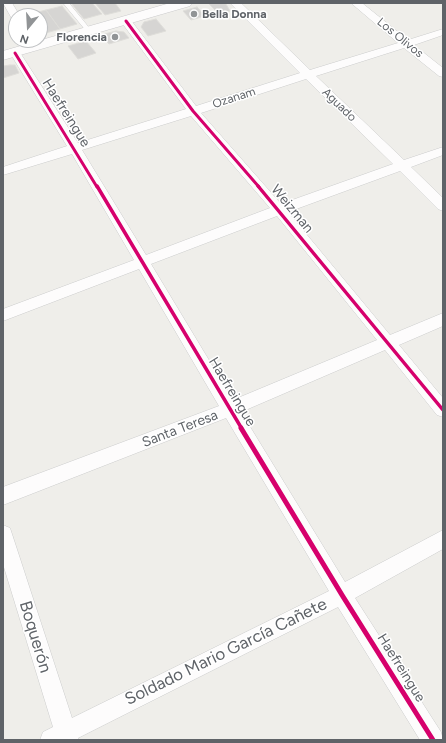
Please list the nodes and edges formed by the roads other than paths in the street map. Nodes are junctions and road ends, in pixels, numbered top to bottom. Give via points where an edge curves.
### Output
1 (66, 3) edge
2 (235, 3) edge
3 (356, 3) edge
4 (178, 4) edge
5 (126, 21) junction
6 (89, 31) junction
7 (443, 32) edge
8 (48, 40) edge
9 (407, 44) junction
10 (22, 48) edge
11 (9, 54) edge
12 (308, 74) junction
13 (443, 74) edge
14 (194, 111) junction
15 (75, 148) junction
16 (443, 151) edge
17 (402, 166) junction
18 (3, 171) edge
19 (443, 206) edge
20 (279, 210) junction
21 (142, 262) junction
22 (3, 315) edge
23 (443, 318) edge
24 (388, 342) junction
25 (230, 409) junction
26 (443, 410) edge
27 (3, 496) edge
28 (3, 534) edge
29 (443, 539) edge
30 (342, 594) junction
31 (61, 737) edge
32 (433, 740) edge

1 - 6 lane
2 - 12 street, Aguado
3 - 9 street, Los Olivos
4 - 5 main road
5 - 6 main road
5 - 14 street, Weizman
6 - 8 main road
7 - 9 street, Ozanam
9 - 12 street, Ozanam
9 - 13 street, Los Olivos
10 - 11 main road
11 - 15 street, Haefreingue
12 - 14 street, Ozanam
12 - 17 street, Aguado
14 - 15 street, Ozanam
14 - 20 street, Weizman
15 - 18 street, Ozanam
15 - 21 street, Haefreingue
16 - 17 street
17 - 19 street, Aguado
17 - 20 street
20 - 21 street
20 - 24 street, Weizman
21 - 22 street
21 - 25 street, Haefreingue
23 - 24 street, Santa Teresa
24 - 25 street, Santa Teresa
24 - 26 street, Weizman
25 - 27 street, Santa Teresa
25 - 30 street, Haefreingue
28 - 31 street, Boquerón
29 - 30 street, Soldado Mario García Cañete
30 - 31 street, Soldado Mario García Cañete
30 - 32 street, Haefreingue

